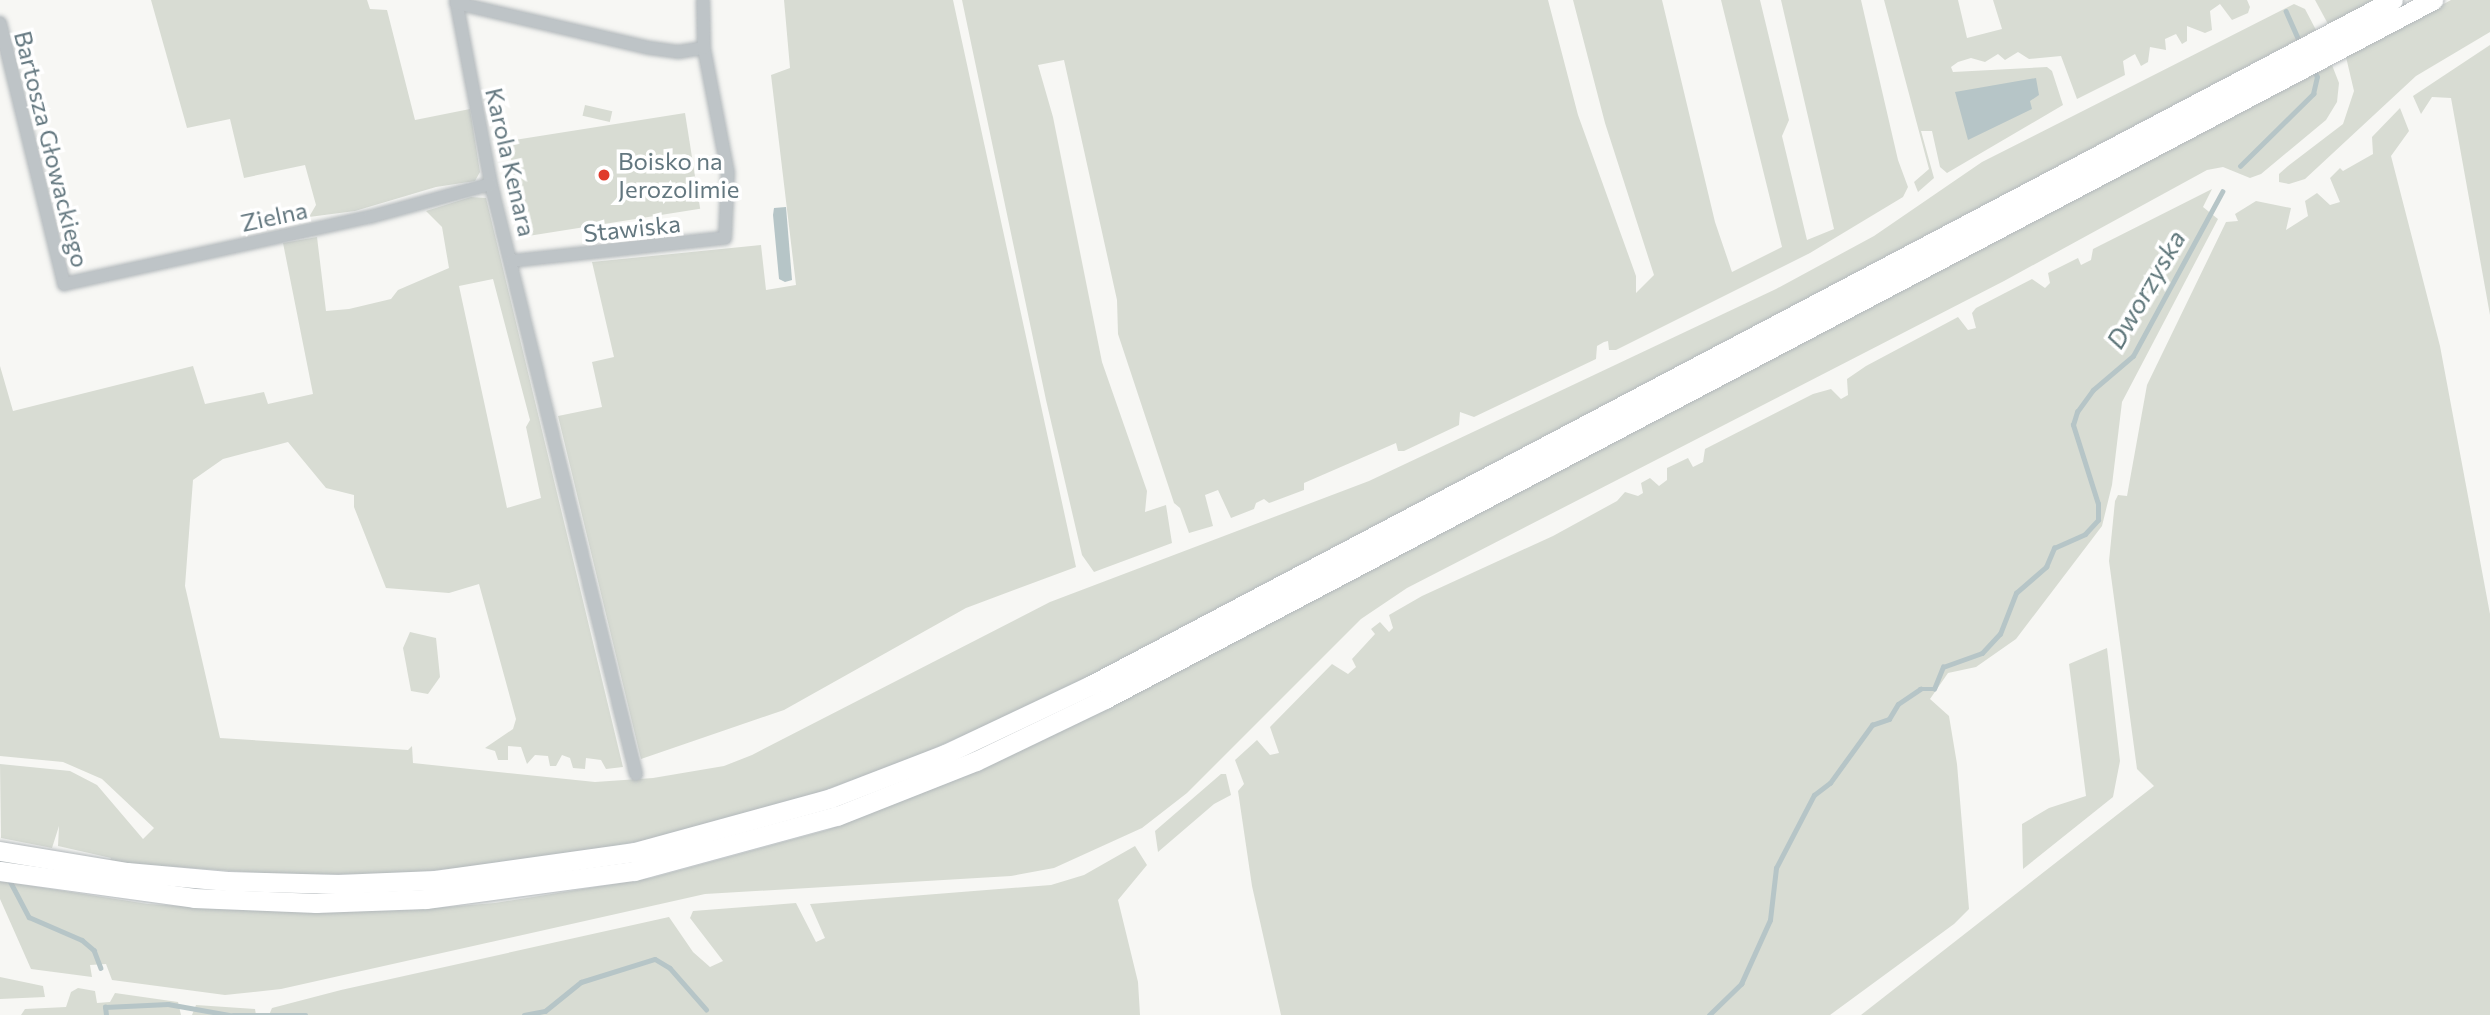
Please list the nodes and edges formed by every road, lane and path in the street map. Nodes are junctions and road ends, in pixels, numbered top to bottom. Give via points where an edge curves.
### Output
1 (703, 0) edge
2 (2393, 0) edge
3 (456, 1) edge
4 (2432, 1) edge
5 (0, 23) edge
6 (704, 48) junction
7 (2264, 79) junction
8 (491, 184) junction
9 (512, 261) junction
10 (64, 284) joint
11 (636, 774) dead end
12 (0, 851) edge
13 (0, 871) edge

1 - 6 street, Stawiska
2 - 7 main road
3 - 6 street via 650,48 678,52
3 - 8 street, Karola Kenara
4 - 7 main road
5 - 10 street, Bartosza Głowackiego
6 - 9 street, Stawiska via 728,173 725,238
7 - 12 main road via 1100,681 945,754 831,798 635,852 446,879 264,883 166,877
7 - 13 main road via 1105,699 976,761 846,813 676,863 474,896 262,902 159,895
8 - 9 street, Karola Kenara
8 - 10 street, Zielna via 370,217
9 - 11 street, Karola Kenara

